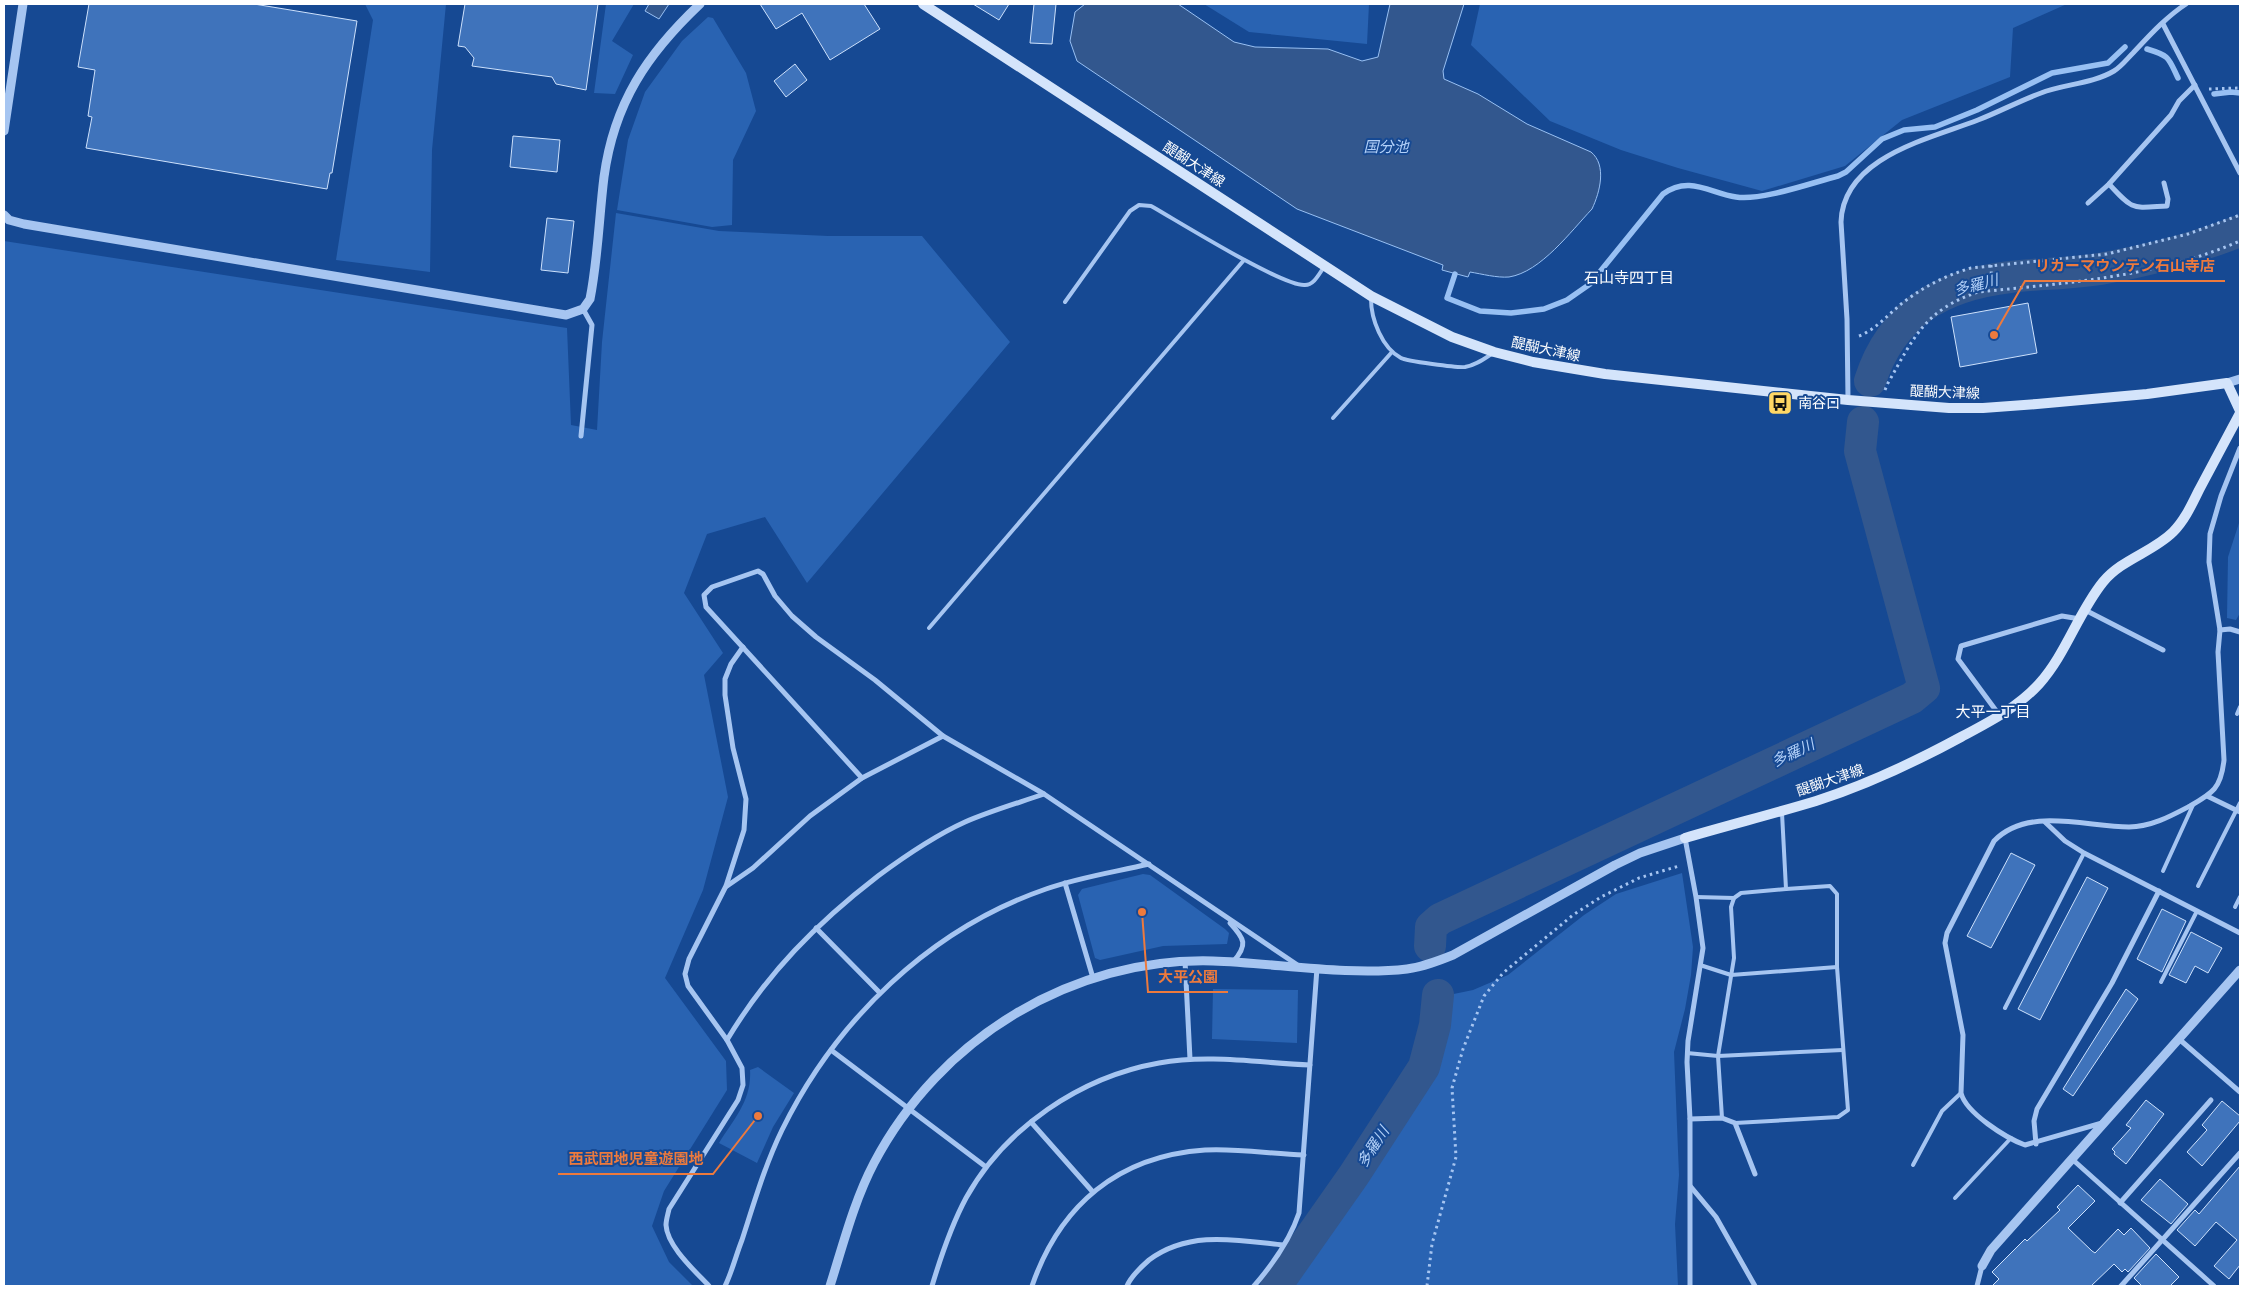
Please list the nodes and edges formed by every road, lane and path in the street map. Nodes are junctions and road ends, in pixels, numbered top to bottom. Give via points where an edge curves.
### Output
1 (23, 4) edge
2 (700, 4) edge
3 (923, 4) edge
4 (2186, 4) edge
5 (2162, 24) junction
6 (2195, 84) junction
7 (2240, 88) edge
8 (2199, 92) junction
9 (4, 131) edge
10 (2240, 173) edge
11 (2164, 183) dead end
12 (2109, 184) junction
13 (2088, 203) dead end
14 (2240, 215) edge
15 (4, 216) edge
16 (2240, 241) edge
17 (1244, 260) junction
18 (1325, 265) junction
19 (1991, 267) junction
20 (1991, 289) junction
21 (1371, 296) junction
22 (1065, 302) dead end
23 (583, 308) junction
24 (1847, 341) junction
25 (1392, 352) junction
26 (1494, 352) junction
27 (2240, 379) edge
28 (2227, 383) junction
29 (1848, 400) junction
30 (1882, 403) junction
31 (2240, 412) edge
32 (1333, 418) dead end
33 (581, 436) dead end
34 (2240, 448) edge
35 (2083, 615) junction
36 (929, 628) dead end
37 (2220, 630) junction
38 (2240, 631) edge
39 (743, 647) junction
40 (2163, 650) dead end
41 (2240, 707) edge
42 (2237, 714) dead end
43 (2000, 716) junction
44 (943, 736) junction
45 (862, 778) junction
46 (1044, 794) junction
47 (2208, 796) junction
48 (2240, 803) edge
49 (2193, 804) junction
50 (1782, 810) junction
51 (2238, 812) edge
52 (2045, 822) junction
53 (1685, 838) junction
54 (2084, 852) junction
55 (1689, 862) junction
56 (1149, 864) junction
57 (2163, 871) dead end
58 (1065, 883) junction
59 (726, 886) junction
60 (2198, 886) dead end
61 (1786, 889) junction
62 (2160, 891) junction
63 (1696, 897) junction
64 (2240, 897) edge
65 (1734, 898) junction
66 (2235, 907) dead end
67 (2197, 911) junction
68 (1223, 916) junction
69 (816, 928) junction
70 (2240, 932) edge
71 (1185, 961) junction
72 (1233, 962) junction
73 (1700, 965) junction
74 (1299, 966) junction
75 (1837, 967) junction
76 (1317, 968) junction
77 (2240, 970) edge
78 (1731, 974) junction
79 (1093, 978) junction
80 (2162, 982) dead end
81 (880, 993) junction
82 (2005, 1008) dead end
83 (2179, 1038) junction
84 (727, 1040) junction
85 (831, 1050) junction
86 (1843, 1050) junction
87 (1687, 1054) junction
88 (1718, 1056) junction
89 (1190, 1059) junction
90 (1310, 1065) junction
91 (2240, 1092) edge
92 (1961, 1093) junction
93 (2211, 1100) dead end
94 (910, 1107) junction
95 (1722, 1118) junction
96 (1690, 1119) junction
97 (1031, 1122) junction
98 (2105, 1122) junction
99 (1735, 1123) junction
100 (2011, 1138) junction
101 (2036, 1144) junction
102 (2240, 1153) edge
103 (1304, 1155) junction
104 (2072, 1160) junction
105 (1913, 1165) dead end
106 (986, 1167) junction
107 (1755, 1174) dead end
108 (1691, 1187) junction
109 (1092, 1192) junction
110 (1955, 1198) dead end
111 (2120, 1203) junction
112 (2162, 1240) junction
113 (1283, 1245) junction
114 (1982, 1266) joint
115 (709, 1286) edge
116 (725, 1286) edge
117 (830, 1286) edge
118 (932, 1286) edge
119 (1032, 1286) edge
120 (1127, 1286) edge
121 (1254, 1286) edge
122 (1427, 1286) edge
123 (1690, 1286) edge
124 (1755, 1286) edge
125 (1978, 1286) edge
126 (2121, 1286) edge
127 (2214, 1286) edge

1 - 9 street
2 - 23 street via 672,31 643,67 616,122 604,176 593,285 590,299
3 - 18 main road, 醍醐大津線
4 - 5 street
5 - 6 street
5 - 24 street via 2115,71 2041,93 1980,120 1904,147 1877,163 1854,183 1842,207
6 - 8 street
6 - 12 street
7 - 8 path via 2212,88
8 - 10 street
11 - 12 street via 2167,206 2136,208
12 - 13 street
14 - 19 path via 2188,234 2107,254
15 - 23 street via 24,224 554,314 566,315
16 - 20 path via 2220,250 2111,278
17 - 18 lane via 1294,284 1305,285 1312,283
17 - 22 lane via 1151,206 1139,204
17 - 36 lane
18 - 21 main road, 醍醐大津線
19 - 20 path
19 - 24 path via 1971,268 1932,283 1871,331
20 - 30 path via 1964,297 1926,321 1888,383
21 - 25 lane via 1376,326
21 - 26 main road, 醍醐大津線 via 1452,337
23 - 33 street via 592,325
24 - 29 street
25 - 26 lane via 1402,360 1465,367
25 - 32 lane
26 - 29 main road, 醍醐大津線 via 1605,374
27 - 28 street
28 - 30 main road, 醍醐大津線 via 2147,394 1983,408
28 - 31 main road, 醍醐大津線
29 - 30 main road, 醍醐大津線
31 - 35 main road, 醍醐大津線 via 2174,531 2105,580
34 - 37 street via 2210,534 2208,562
35 - 40 street
35 - 43 main road, 醍醐大津線 via 2038,684
35 - 43 street via 2062,616 1961,646 1958,658
37 - 38 street
37 - 47 street via 2218,652 2224,760 2222,775
39 - 44 street via 706,607 704,595 712,587 758,572 792,616
39 - 45 street
39 - 59 street via 730,664 725,679 727,716 746,799 744,830
41 - 42 lane
43 - 50 main road, 醍醐大津線 via 1879,778
44 - 45 street
44 - 46 street
45 - 59 street via 810,816 753,868
46 - 56 street
46 - 69 street via 965,822 926,842 854,894
47 - 49 street
47 - 51 street
48 - 51 lane
49 - 52 street via 2169,817 2130,827 2070,820
49 - 57 lane
50 - 53 main road, 醍醐大津線
50 - 61 lane
51 - 60 lane
52 - 54 street via 2065,841
52 - 92 street via 2018,825 1994,841 1947,933 1945,943 1963,1035
53 - 55 street
53 - 76 street via 1615,865 1453,955 1430,964 1379,971
54 - 62 street
54 - 82 lane
55 - 63 street
55 - 122 path via 1639,878 1573,915 1502,973 1484,996 1452,1088 1456,1157 1432,1244
56 - 58 street
56 - 68 street
58 - 79 street
58 - 81 street via 972,922 938,944
59 - 84 street via 689,959 685,974 688,986
61 - 65 lane via 1741,893
61 - 75 lane via 1830,886 1837,894
62 - 67 street
62 - 101 street via 2112,983 2037,1109 2034,1121
63 - 65 lane
63 - 73 street via 1703,948
64 - 66 lane
65 - 78 lane via 1731,907 1734,958
67 - 70 street
67 - 80 lane
68 - 72 street via 1244,944
68 - 74 street
69 - 81 street
69 - 84 street via 773,973
71 - 72 street
71 - 79 street
71 - 89 street
72 - 74 street
73 - 78 lane
73 - 87 street
74 - 76 street
75 - 78 lane
75 - 86 lane
76 - 90 street
77 - 83 street
78 - 88 lane
79 - 94 street via 1035,1002 984,1033 929,1082
81 - 85 street
83 - 91 street
83 - 98 street
84 - 115 street via 742,1068 743,1085 738,1100 669,1209 666,1225 682,1257
85 - 94 street
85 - 116 street via 809,1080 782,1130
86 - 88 lane
86 - 99 lane via 1848,1110 1838,1117
87 - 88 lane
87 - 96 street
88 - 95 lane
89 - 90 street
89 - 97 street via 1159,1063 1098,1082 1072,1094
90 - 103 street
92 - 100 street via 1971,1111
92 - 105 lane via 1942,1111
93 - 111 street
94 - 106 street
94 - 117 street via 873,1164
95 - 96 street
95 - 99 street
96 - 108 street
97 - 106 street
97 - 109 street
98 - 101 street
98 - 104 street
99 - 107 street
100 - 101 street via 2025,1146
100 - 110 lane
102 - 112 street
103 - 109 street via 1207,1150 1174,1154 1144,1162
103 - 113 street via 1299,1213
104 - 111 street
104 - 114 street via 1991,1250
106 - 118 street via 953,1224
108 - 123 street
108 - 124 street via 1716,1217
109 - 119 street via 1060,1228
111 - 112 street
112 - 126 street
112 - 127 street
113 - 120 street via 1222,1238 1193,1240 1162,1251 1142,1266
113 - 121 street
114 - 125 street

